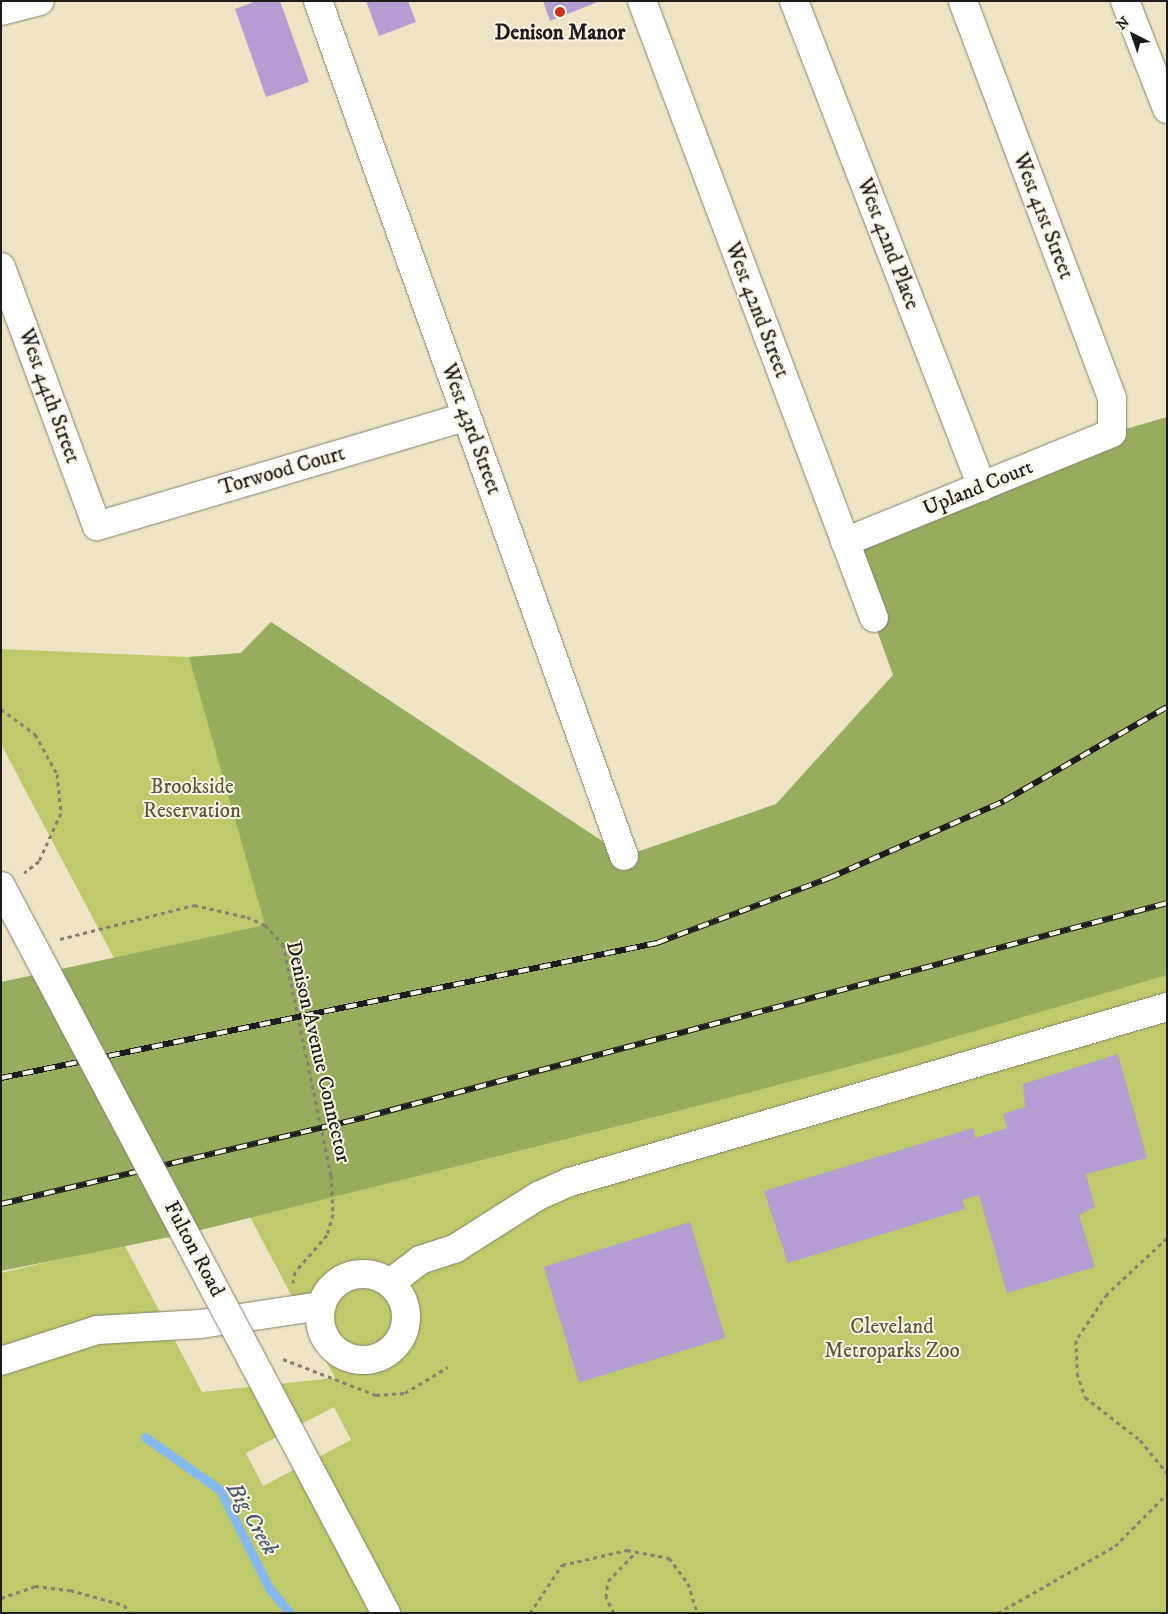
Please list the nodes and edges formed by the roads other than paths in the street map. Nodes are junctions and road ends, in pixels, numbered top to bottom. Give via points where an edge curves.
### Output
1 (318, 1) edge
2 (642, 1) edge
3 (794, 1) edge
4 (963, 1) edge
5 (1125, 1) edge
6 (1167, 110) edge
7 (1, 267) edge
8 (466, 417) junction
9 (1112, 433) joint
10 (982, 487) junction
11 (97, 526) joint
12 (844, 542) junction
13 (874, 618) dead end
14 (624, 856) dead end
15 (9, 882) edge
16 (1167, 1007) edge
17 (390, 1283) junction
18 (322, 1306) junction
19 (1, 1362) edge
20 (386, 1613) edge

1 - 8 street, West 43rd Street
2 - 12 street, West 42nd Street
3 - 10 street, West 42nd Place
4 - 9 street, West 41st Street via 1112,398
5 - 6 street
7 - 11 street, West 44th Street
8 - 11 street, Torwood Court
8 - 14 street, West 43rd Street
9 - 10 street, Upland Court
10 - 12 street, Upland Court
12 - 13 street, West 42nd Street
15 - 20 street, Fulton Road, bridge
16 - 17 street via 570,1182 538,1196 456,1248 420,1260
17 - 18 street via 369,1275 344,1279
17 - 18 street via 400,1294 406,1321 395,1347 377,1358 356,1360 331,1346 320,1320
18 - 19 street via 201,1324 97,1330

